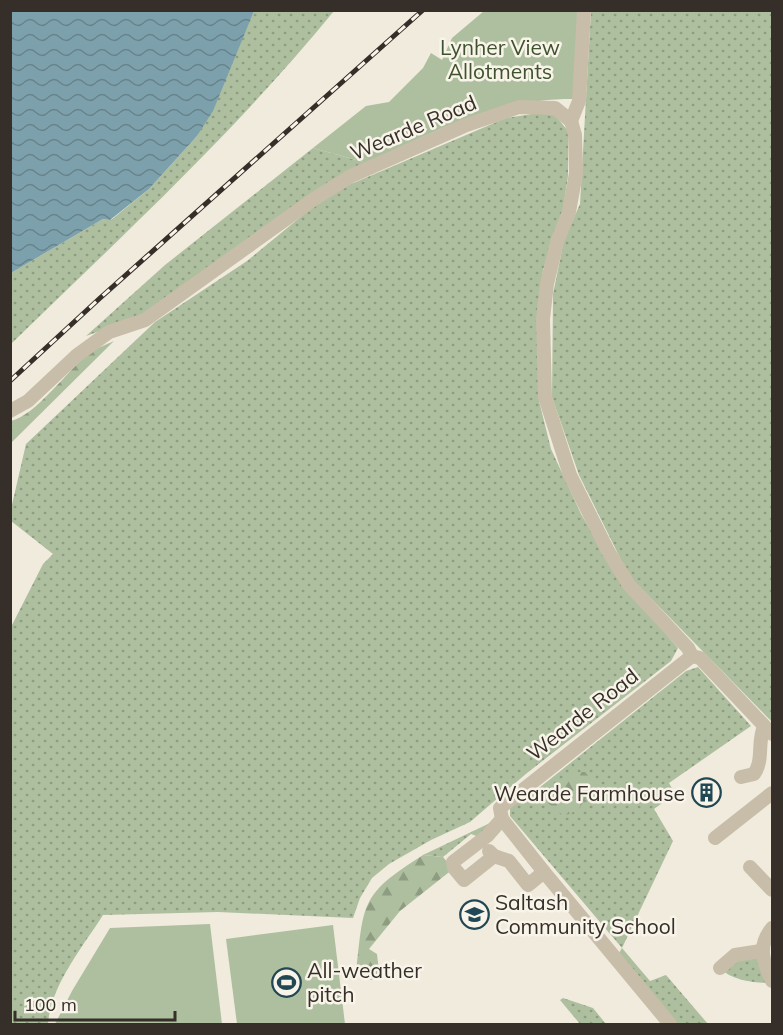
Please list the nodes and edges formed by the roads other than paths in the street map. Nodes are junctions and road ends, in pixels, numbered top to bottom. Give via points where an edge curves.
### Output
1 (584, 10) edge
2 (571, 121) junction
3 (10, 411) edge
4 (692, 656) junction
5 (768, 730) edge
6 (741, 777) dead end
7 (772, 792) edge
8 (501, 813) junction
9 (715, 838) dead end
10 (481, 840) junction
11 (525, 848) junction
12 (494, 856) junction
13 (509, 861) junction
14 (750, 867) dead end
15 (544, 872) junction
16 (772, 890) edge
17 (772, 928) edge
18 (761, 951) junction
19 (720, 968) dead end
20 (772, 981) edge
21 (670, 1024) edge

1 - 2 street via 579,101
2 - 3 street, Wearde Road via 555,108 519,107 464,126 351,176 145,320 109,332 76,356 28,401
2 - 4 street via 575,135 575,183 547,284 543,319 545,397 570,475 608,551 629,585
4 - 5 street via 700,658
4 - 8 street, Wearde Road
5 - 6 street via 759,742 760,766 754,774
7 - 9 street
8 - 10 street, Wearde Road
8 - 11 street
10 - 12 street
10 - 12 street, Wearde Road via 453,862 454,868 464,880
11 - 13 street
11 - 15 street
12 - 13 street
13 - 15 street via 528,885
14 - 16 street
15 - 21 street
17 - 18 street
18 - 19 street via 735,955
18 - 20 street

